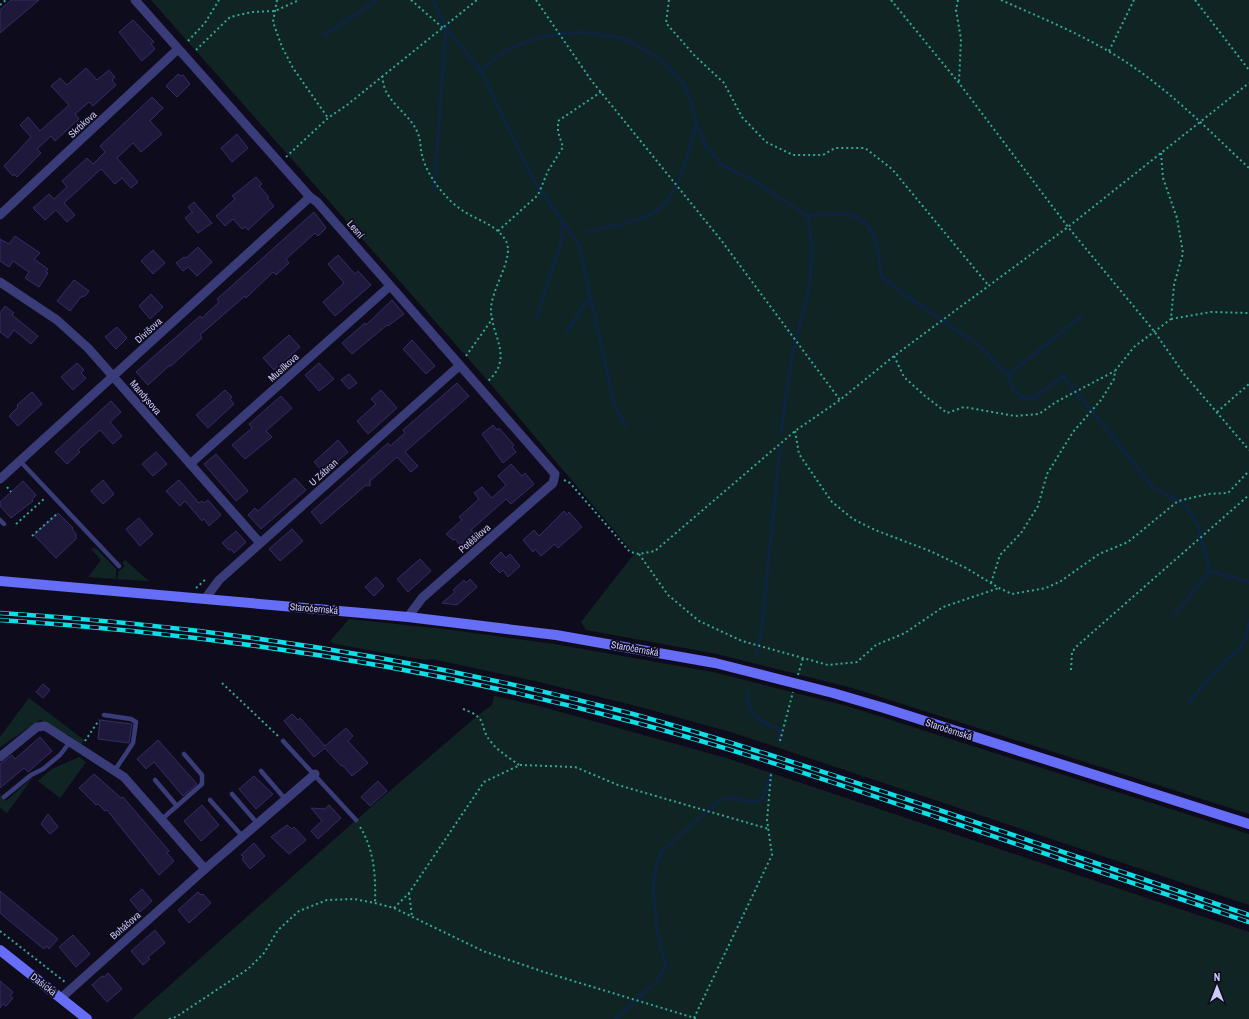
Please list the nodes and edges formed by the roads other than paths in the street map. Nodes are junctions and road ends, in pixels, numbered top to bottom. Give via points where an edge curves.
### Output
1 (135, 0) edge
2 (178, 49) junction
3 (310, 197) junction
4 (0, 214) edge
5 (0, 282) edge
6 (390, 286) junction
7 (460, 366) junction
8 (114, 376) junction
9 (20, 461) junction
10 (190, 464) junction
11 (556, 477) joint
12 (3, 482) edge
13 (0, 520) edge
14 (4, 524) dead end
15 (260, 543) junction
16 (119, 566) dead end
17 (0, 581) edge
18 (205, 599) junction
19 (408, 617) junction
20 (104, 715) road end
21 (283, 741) road end
22 (70, 742) junction
23 (184, 754) dead end
24 (0, 757) edge
25 (115, 770) junction
26 (261, 771) dead end
27 (315, 774) junction
28 (155, 780) dead end
29 (232, 794) dead end
30 (4, 797) dead end
31 (210, 800) dead end
32 (286, 800) junction
33 (177, 806) junction
34 (162, 819) junction
35 (356, 820) road end
36 (258, 824) junction
37 (1249, 824) edge
38 (243, 837) junction
39 (205, 869) junction
40 (0, 950) edge
41 (61, 998) junction
42 (87, 1019) edge

1 - 2 street, Lesní
2 - 3 street, Lesní
2 - 4 street, Skrbkova
3 - 6 street, Lesní
3 - 8 street, Divišova
5 - 8 street, Mandysova via 74,334
6 - 7 street, Lesní
6 - 10 street, Musílkova
7 - 11 street, Lesní
7 - 15 street, U Zábran
8 - 9 street, Divišova
8 - 10 street, Mandysova
9 - 12 street, Divišova
9 - 16 lane
10 - 15 street, Mandysova
11 - 19 street, Potěšilova via 553,483 422,598
13 - 14 lane
15 - 18 street, U Zábran via 219,580
17 - 18 main road, Staročernská
18 - 19 main road, Staročernská
19 - 37 main road, Staročernská via 556,635 715,663 884,708
20 - 25 lane via 136,722 133,743
21 - 27 lane
22 - 24 street via 41,726
22 - 25 street
22 - 30 lane via 43,769 31,775
23 - 33 lane via 202,775 203,781 200,787
25 - 34 street
26 - 32 lane
27 - 32 street, Boháčova
27 - 35 lane
28 - 33 lane
29 - 36 lane
31 - 38 lane
32 - 36 street, Boháčova
33 - 34 lane
34 - 39 street
36 - 38 street, Boháčova
38 - 39 street, Boháčova
39 - 41 street, Boháčova
40 - 41 main road, Dašická
41 - 42 main road, Dašická

